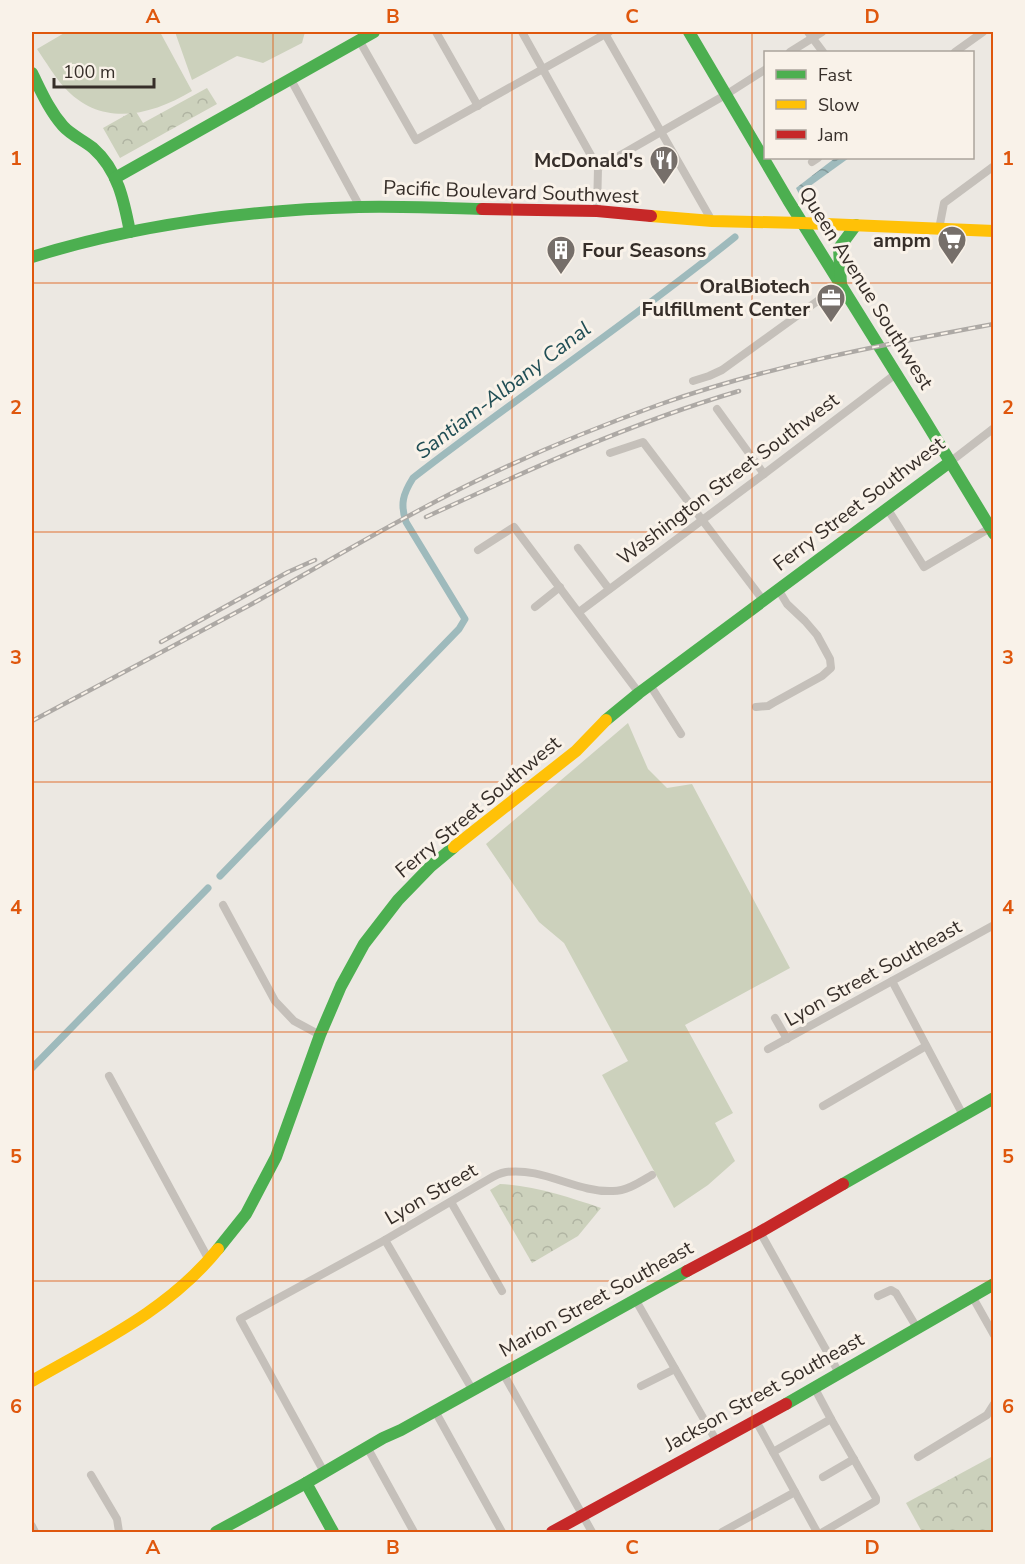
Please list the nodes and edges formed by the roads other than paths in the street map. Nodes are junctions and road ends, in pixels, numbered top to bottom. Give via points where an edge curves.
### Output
1 (374, 32) edge
2 (436, 32) edge
3 (522, 32) edge
4 (606, 32) edge
5 (689, 32) edge
6 (822, 32) edge
7 (983, 32) edge
8 (810, 35) edge
9 (358, 40) junction
10 (791, 51) edge
11 (822, 51) edge
12 (956, 51) edge
13 (543, 69) junction
14 (764, 70) edge
15 (32, 74) edge
16 (290, 78) junction
17 (727, 94) junction
18 (478, 106) junction
19 (662, 131) junction
20 (764, 158) edge
21 (765, 159) edge
22 (993, 166) edge
23 (598, 168) junction
24 (115, 177) junction
25 (360, 207) junction
26 (597, 211) junction
27 (712, 221) junction
28 (802, 223) junction
29 (856, 225) junction
30 (939, 229) junction
31 (993, 231) edge
32 (129, 232) junction
33 (32, 257) edge
34 (840, 284) junction
35 (897, 373) junction
36 (693, 381) dead end
37 (717, 409) dead end
38 (993, 428) edge
39 (610, 453) dead end
40 (950, 462) junction
41 (764, 474) junction
42 (887, 508) junction
43 (702, 520) junction
44 (992, 531) edge
45 (578, 548) dead end
46 (478, 550) dead end
47 (560, 586) junction
48 (609, 589) junction
49 (778, 589) junction
50 (764, 600) junction
51 (535, 607) dead end
52 (579, 612) junction
53 (650, 685) junction
54 (639, 693) junction
55 (756, 707) dead end
56 (681, 734) dead end
57 (223, 905) dead end
58 (993, 925) edge
59 (892, 981) junction
60 (775, 1018) dead end
61 (320, 1035) junction
62 (787, 1039) junction
63 (926, 1046) junction
64 (768, 1049) dead end
65 (109, 1076) dead end
66 (993, 1098) edge
67 (822, 1106) dead end
68 (963, 1115) junction
69 (652, 1175) dead end
70 (451, 1202) junction
71 (760, 1232) junction
72 (385, 1240) junction
73 (209, 1260) junction
74 (993, 1284) edge
75 (502, 1291) dead end
76 (878, 1296) dead end
77 (972, 1296) junction
78 (635, 1299) junction
79 (917, 1328) junction
80 (993, 1335) edge
81 (675, 1369) junction
82 (503, 1373) junction
83 (839, 1373) junction
84 (32, 1381) edge
85 (642, 1386) dead end
86 (814, 1387) junction
87 (472, 1389) junction
88 (993, 1404) edge
89 (435, 1411) junction
90 (831, 1419) junction
91 (756, 1421) junction
92 (717, 1442) junction
93 (367, 1447) junction
94 (773, 1452) junction
95 (918, 1457) dead end
96 (854, 1459) junction
97 (324, 1472) junction
98 (91, 1475) dead end
99 (823, 1477) dead end
100 (306, 1483) junction
101 (795, 1492) junction
102 (583, 1516) junction
103 (32, 1526) edge
104 (35, 1533) edge
105 (120, 1533) edge
106 (216, 1533) edge
107 (333, 1533) edge
108 (414, 1533) edge
109 (502, 1533) edge
110 (552, 1533) edge
111 (592, 1533) edge
112 (722, 1533) edge
113 (817, 1533) edge
114 (823, 1533) edge

1 - 9 street
2 - 18 street
3 - 13 street
4 - 13 street
4 - 19 street
5 - 17 street, Queen Avenue Southwest
6 - 8 street
7 - 12 street
8 - 10 street
8 - 11 street
9 - 16 street
9 - 18 street via 416,140
13 - 18 street
13 - 23 street
14 - 17 street
15 - 24 street via 58,120 98,154
16 - 24 street
16 - 25 street
17 - 19 street
17 - 20 street, Queen Avenue Southwest
19 - 23 street
19 - 27 street
21 - 28 street, Queen Avenue Southwest
22 - 30 street via 944,203
23 - 26 street
24 - 32 street
25 - 26 street, Pacific Boulevard Southwest
25 - 32 street, Pacific Boulevard Southwest via 188,221
26 - 27 street, Pacific Boulevard Southwest
27 - 28 street, Pacific Boulevard Southwest
28 - 29 street, Pacific Boulevard Southwest
28 - 34 street, Queen Avenue Southwest
29 - 30 street, Pacific Boulevard Southwest
29 - 34 street via 839,248
30 - 31 street, Pacific Boulevard Southwest
32 - 33 street, Pacific Boulevard Southwest
34 - 35 street, Queen Avenue Southwest
34 - 36 street via 722,370
35 - 40 street, Queen Avenue Southwest
35 - 41 street, Washington Street Southwest
37 - 41 street
38 - 40 street, Ferry Street Southwest
39 - 43 street via 643,442
40 - 42 street, Ferry Street Southwest
40 - 44 street, Queen Avenue Southwest
41 - 43 street, Washington Street Southwest
42 - 44 street via 924,567
42 - 49 street, Ferry Street Southwest
43 - 48 street, Washington Street Southwest
43 - 50 street
45 - 48 street
46 - 47 street via 514,526
47 - 51 street
47 - 52 street
48 - 52 street, Washington Street Southwest
49 - 50 street, Ferry Street Southwest
49 - 55 street via 817,635 831,668 768,706
50 - 53 street, Ferry Street Southwest
52 - 54 street
53 - 54 street, Ferry Street Southwest
53 - 56 street
54 - 61 street, Ferry Street Southwest via 576,751 431,866 398,900 362,947
57 - 61 street via 275,1001 294,1021
58 - 59 street, Lyon Street Southeast
59 - 62 street, Lyon Street Southeast
59 - 63 street
60 - 62 street
61 - 73 street, Ferry Street Southwest via 276,1157 246,1214
62 - 64 street, Lyon Street Southeast
63 - 67 street
63 - 68 street
65 - 73 street
66 - 68 street, Marion Street Southeast
68 - 71 street, Marion Street Southeast
69 - 70 street, Lyon Street via 614,1191 505,1172
70 - 72 street, Lyon Street
70 - 75 street
71 - 78 street, Marion Street Southeast
71 - 83 street
72 - 87 street
72 - 97 street, Lyon Street via 240,1319
73 - 84 street, Ferry Street Southwest via 143,1317
74 - 77 street, Jackson Street Southeast
76 - 79 street via 891,1290 896,1293
77 - 79 street, Jackson Street Southeast
77 - 80 street
78 - 81 street
78 - 82 street, Marion Street Southeast
79 - 83 street, Jackson Street Southeast
81 - 85 street
81 - 92 street
82 - 87 street, Marion Street Southeast
82 - 102 street
83 - 86 street, Jackson Street Southeast
86 - 90 street
86 - 91 street, Jackson Street Southeast
87 - 89 street, Marion Street Southeast
88 - 95 street via 987,1415
89 - 93 street, Marion Street Southeast
89 - 109 street
90 - 94 street
90 - 96 street
91 - 92 street, Jackson Street Southeast
91 - 94 street
92 - 102 street, Jackson Street Southeast
93 - 97 street, Marion Street Southeast
93 - 108 street
94 - 101 street
96 - 99 street
96 - 114 street via 876,1502
97 - 100 street, Marion Street Southeast
98 - 105 street via 117,1519
100 - 106 street, Marion Street Southeast
100 - 107 street
101 - 112 street
101 - 113 street
102 - 110 street, Jackson Street Southeast
102 - 111 street
103 - 104 street

